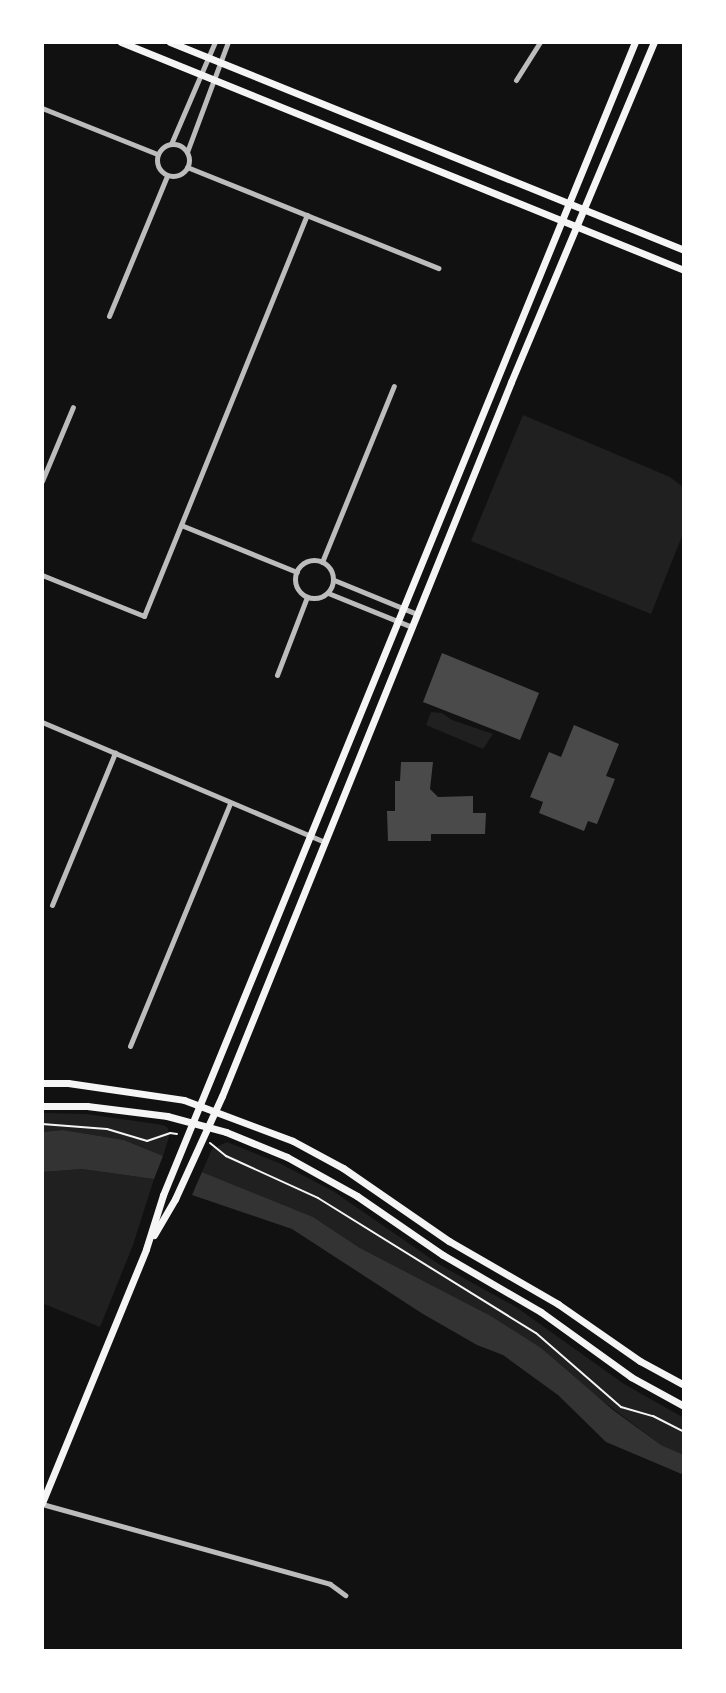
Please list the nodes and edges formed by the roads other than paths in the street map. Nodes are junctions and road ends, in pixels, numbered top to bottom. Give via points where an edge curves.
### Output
1 (121, 42) edge
2 (170, 42) edge
3 (215, 42) edge
4 (228, 42) edge
5 (540, 42) edge
6 (635, 42) edge
7 (654, 42) edge
8 (208, 57) junction
9 (220, 62) junction
10 (201, 74) junction
11 (213, 79) junction
12 (516, 80) dead end
13 (42, 108) edge
14 (171, 144) junction
15 (187, 152) junction
16 (157, 154) junction
17 (187, 167) junction
18 (167, 176) junction
19 (568, 203) junction
20 (584, 210) junction
21 (307, 215) junction
22 (561, 220) junction
23 (576, 226) junction
24 (684, 250) edge
25 (438, 268) dead end
26 (684, 270) edge
27 (109, 316) dead end
28 (394, 386) dead end
29 (73, 407) dead end
30 (42, 481) edge
31 (181, 525) junction
32 (322, 562) junction
33 (297, 572) junction
34 (42, 575) edge
35 (334, 580) junction
36 (328, 593) junction
37 (307, 597) junction
38 (405, 609) junction
39 (417, 614) junction
40 (400, 621) junction
41 (412, 626) junction
42 (277, 675) dead end
43 (42, 722) edge
44 (115, 753) junction
45 (230, 803) junction
46 (310, 836) junction
47 (322, 841) junction
48 (52, 905) dead end
49 (130, 1046) dead end
50 (42, 1083) edge
51 (201, 1105) junction
52 (42, 1107) edge
53 (215, 1110) junction
54 (194, 1122) junction
55 (207, 1126) junction
56 (146, 1249) junction
57 (684, 1385) edge
58 (684, 1406) edge
59 (42, 1503) edge
60 (345, 1595) dead end

1 - 10 main road
2 - 8 main road
3 - 8 street
4 - 9 street
5 - 12 street
6 - 19 main road
7 - 20 main road
8 - 9 main road
8 - 10 street
9 - 11 street
9 - 19 main road
10 - 11 main road
10 - 14 street
11 - 15 street
11 - 22 main road
13 - 16 street
14 - 15 street
14 - 16 street
15 - 17 street
16 - 18 street via 158,169
17 - 18 street via 178,176
17 - 21 street
18 - 27 street
19 - 20 main road
19 - 22 main road
20 - 23 main road
20 - 24 main road
21 - 25 street
21 - 31 street
22 - 23 main road
22 - 38 main road
23 - 26 main road
23 - 39 main road
28 - 32 street
29 - 30 street
31 - 33 street
31 - 34 street via 144,615
32 - 33 street via 307,562
32 - 35 street via 331,569
33 - 37 street via 297,587
35 - 36 street
35 - 38 street
36 - 37 street
36 - 40 street
37 - 42 street
38 - 39 street
38 - 40 main road
39 - 41 main road
40 - 41 street
40 - 46 main road
41 - 47 main road
43 - 44 street
44 - 45 street
44 - 48 street
45 - 46 street
45 - 49 street
46 - 47 street
46 - 51 main road
47 - 53 main road
50 - 51 main road via 68,1083
51 - 53 main road
51 - 54 main road
52 - 54 main road via 87,1105
53 - 55 main road
53 - 57 main road via 293,1141 343,1168 449,1241
54 - 55 main road
54 - 56 main road
55 - 56 main road via 175,1199
55 - 58 main road via 287,1157 357,1196 443,1255 541,1312 631,1377
56 - 59 main road
59 - 60 street via 330,1584

